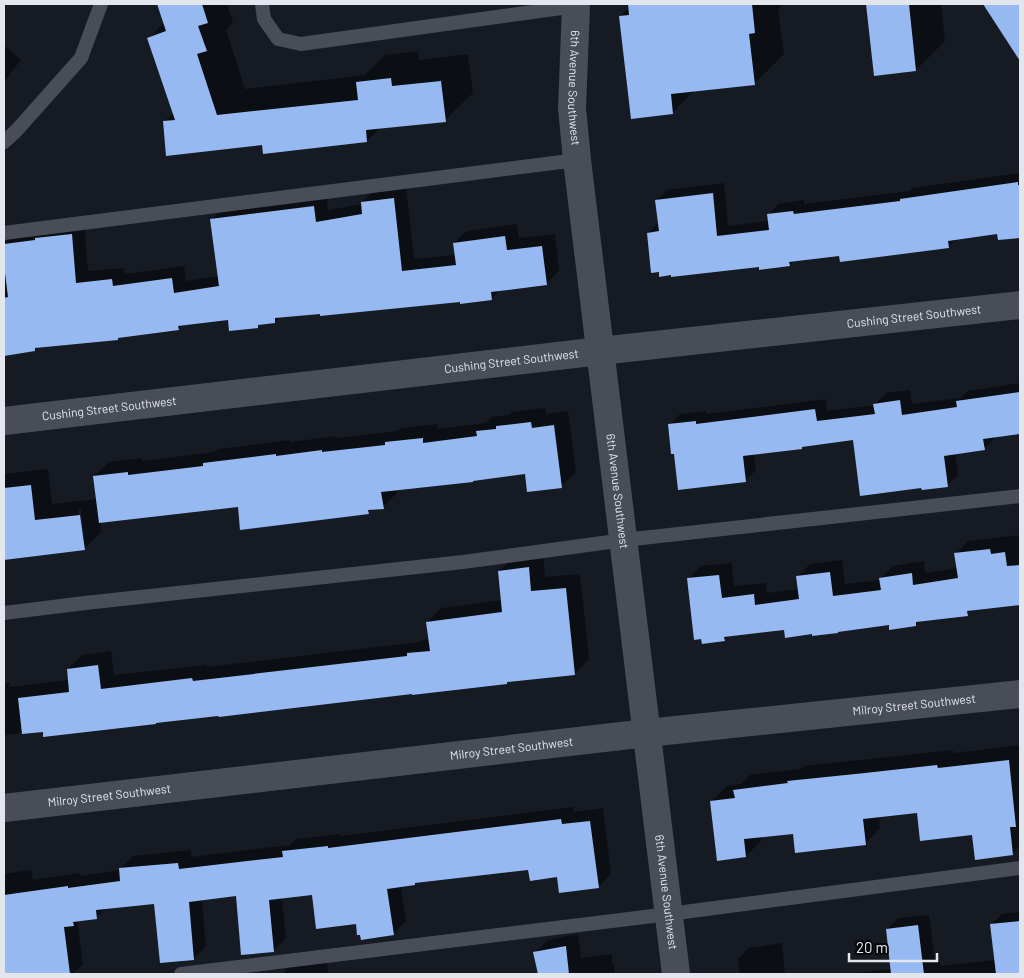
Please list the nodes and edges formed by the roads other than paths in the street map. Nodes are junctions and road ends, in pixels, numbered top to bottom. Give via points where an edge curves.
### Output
1 (102, 4) edge
2 (262, 4) edge
3 (576, 6) joint
4 (4, 142) edge
5 (578, 160) junction
6 (4, 233) edge
7 (1020, 305) edge
8 (600, 351) junction
9 (4, 420) edge
10 (1020, 496) edge
11 (624, 540) junction
12 (4, 613) edge
13 (1020, 694) edge
14 (647, 733) junction
15 (4, 808) edge
16 (1020, 868) edge
17 (669, 914) junction
18 (181, 974) edge
19 (676, 974) edge

1 - 4 lane via 81,58
2 - 3 lane via 264,19 278,39 301,44
3 - 5 street, 6th Avenue Southwest via 572,108
5 - 6 lane
5 - 8 street, 6th Avenue Southwest
7 - 8 street, Cushing Street Southwest
8 - 9 street, Cushing Street Southwest
8 - 11 street, 6th Avenue Southwest
10 - 11 lane
11 - 12 lane via 463,562
11 - 14 street, 6th Avenue Southwest
13 - 14 street, Milroy Street Southwest
14 - 15 street, Milroy Street Southwest
14 - 17 street, 6th Avenue Southwest
16 - 17 lane
17 - 18 lane
17 - 19 street, 6th Avenue Southwest

